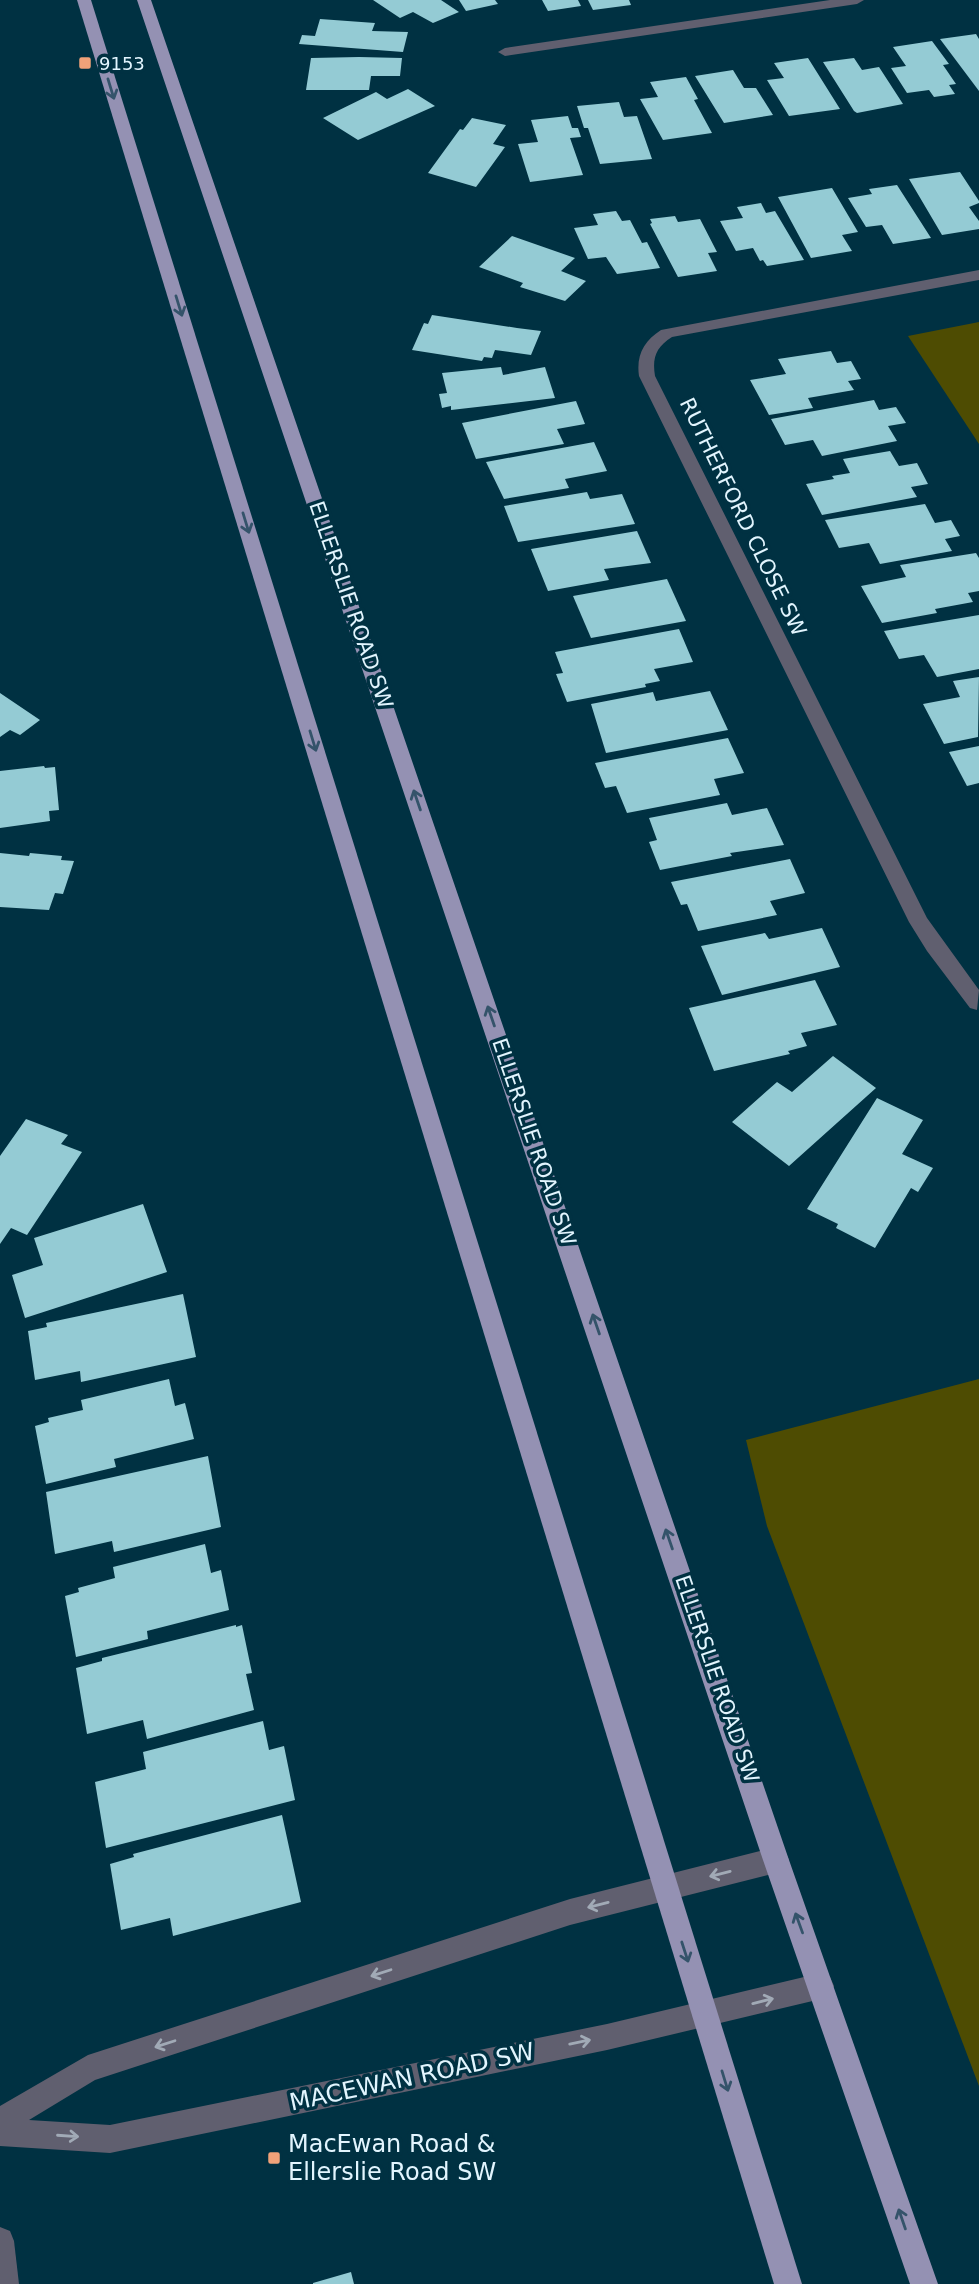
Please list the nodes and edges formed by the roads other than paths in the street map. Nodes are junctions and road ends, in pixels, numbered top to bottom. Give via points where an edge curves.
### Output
1 (84, 0) edge
2 (144, 0) edge
3 (857, 0) edge
4 (505, 52) dead end
5 (979, 275) edge
6 (976, 1002) dead end
7 (776, 1860) junction
8 (664, 1888) junction
9 (821, 1986) junction
10 (705, 2016) junction
11 (0, 2122) edge
12 (0, 2132) edge
13 (0, 2241) edge
14 (5, 2284) edge
15 (788, 2284) edge
16 (924, 2284) edge

1 -> 8 main road via 570,1568
7 -> 2 main road, ELLERSLIE ROAD SW
3 - 4 street
5 - 6 street, RUTHERFORD CLOSE SW via 667,333 649,348 645,365 919,922
7 -> 8 street
9 -> 7 main road, ELLERSLIE ROAD SW
8 -> 10 main road
8 -> 11 street via 570,1912 88,2068
10 -> 9 street, MACEWAN ROAD SW
16 -> 9 main road, ELLERSLIE ROAD SW
12 -> 10 street, MACEWAN ROAD SW via 110,2139
10 -> 15 main road
13 - 14 street

